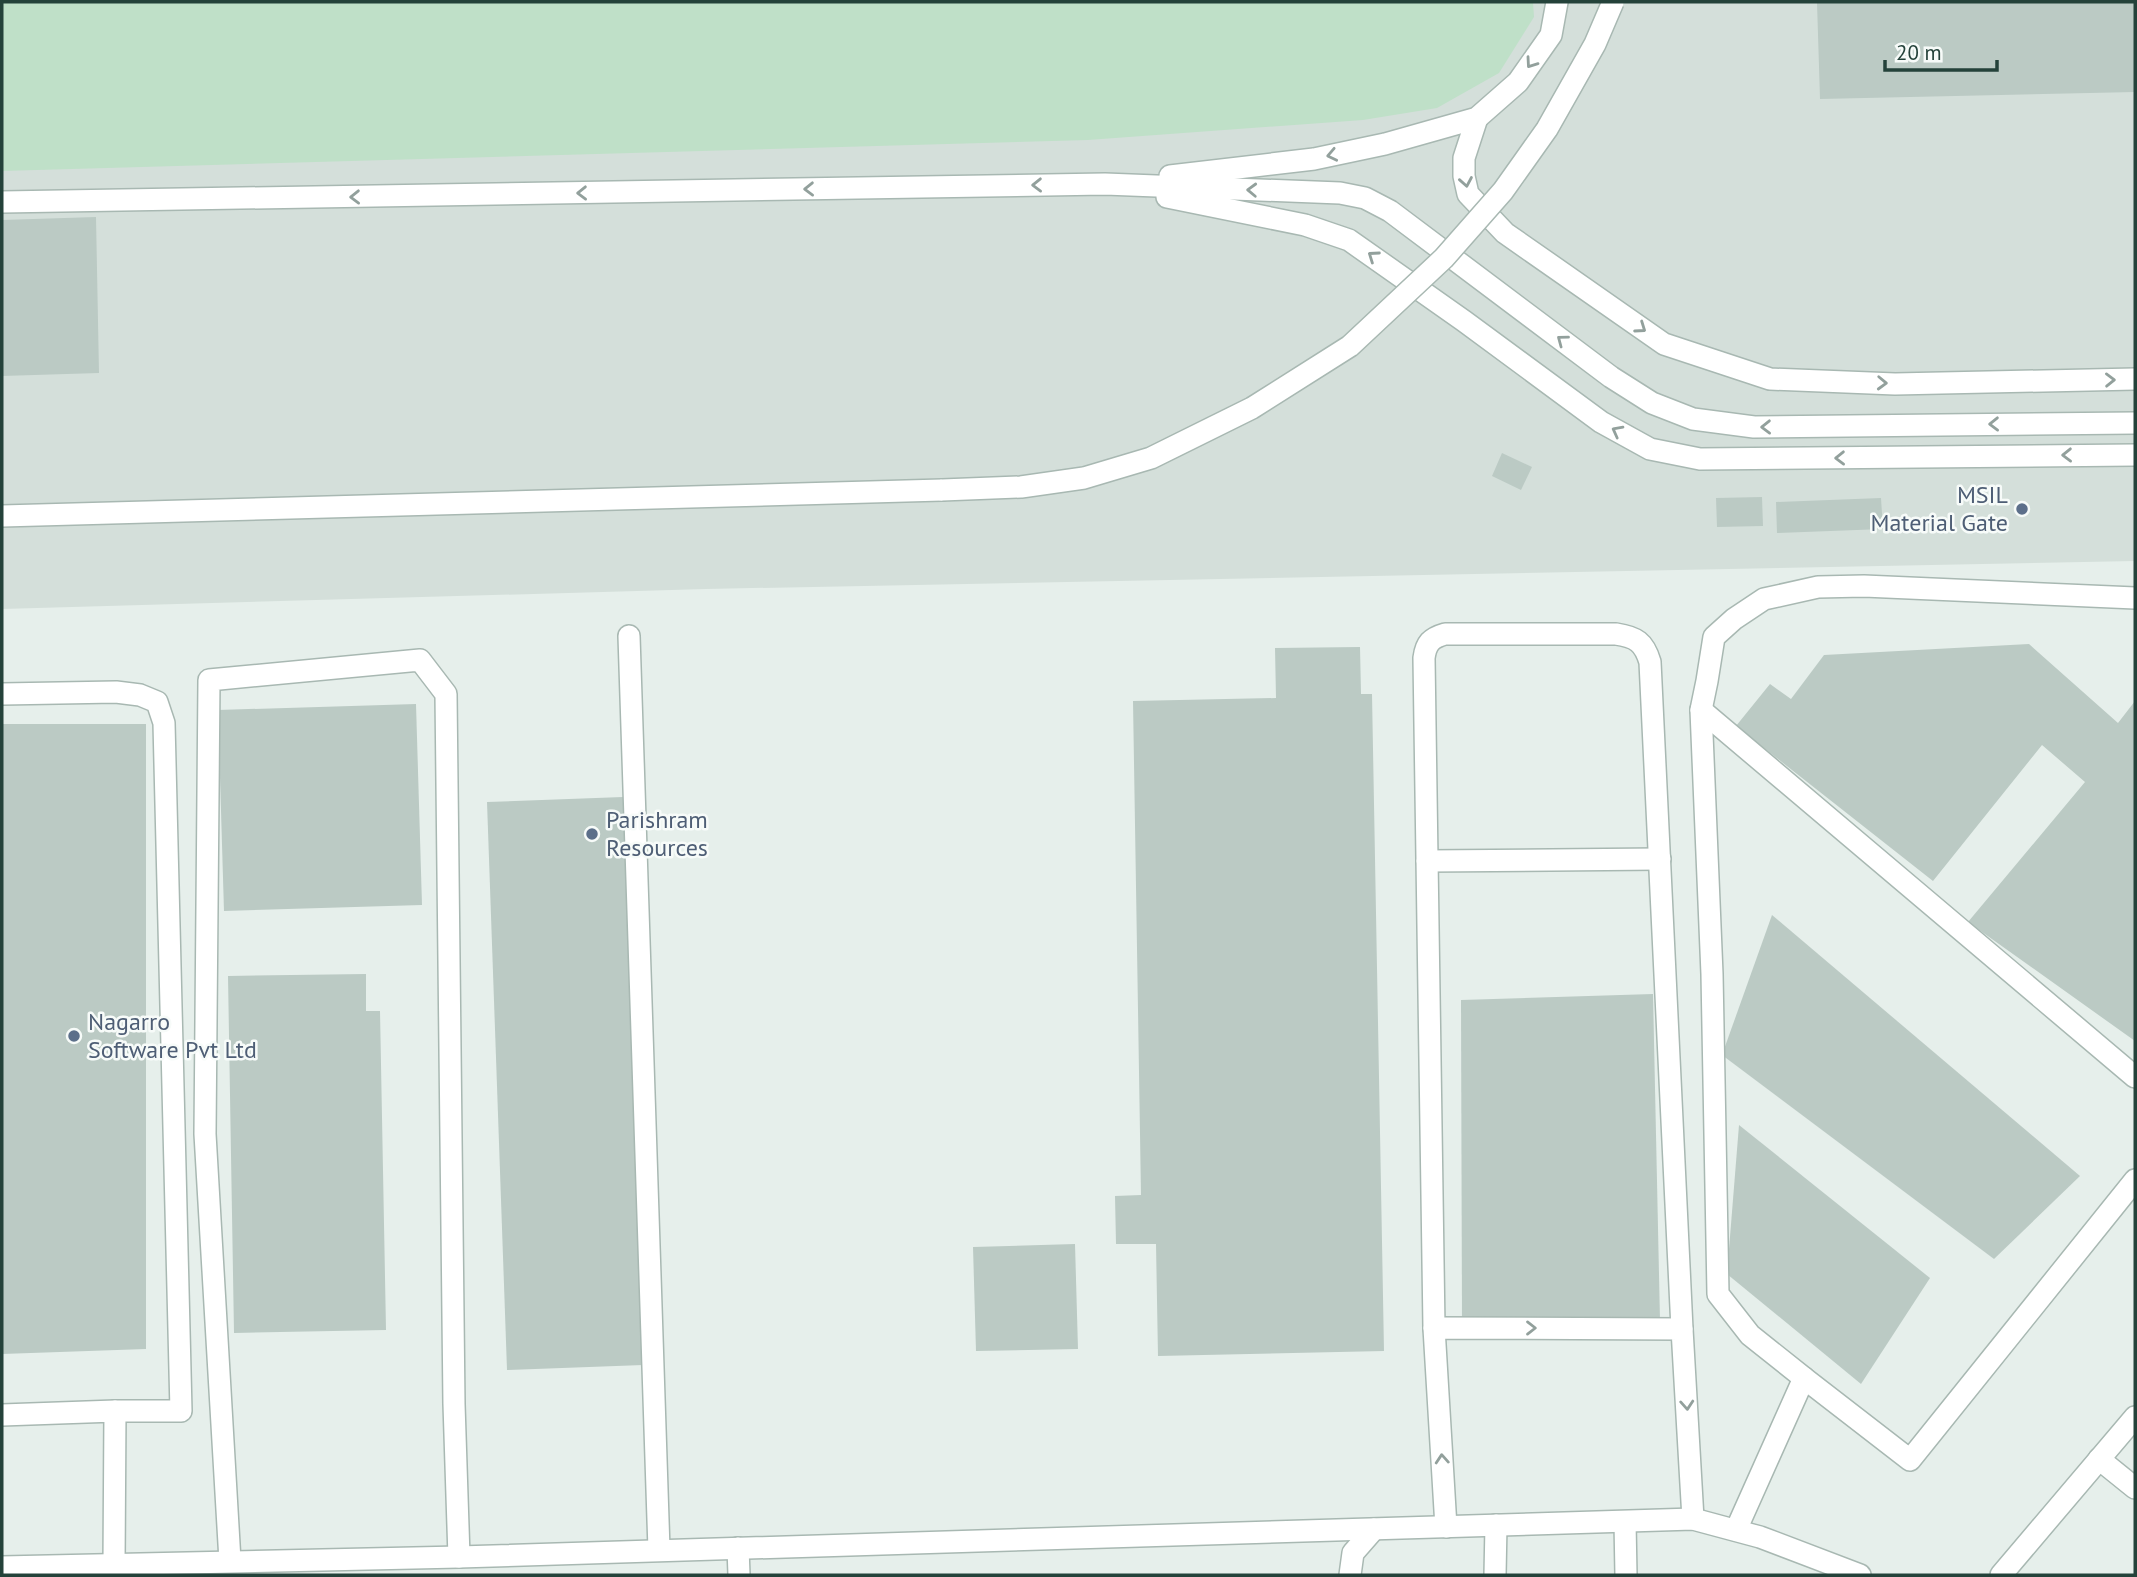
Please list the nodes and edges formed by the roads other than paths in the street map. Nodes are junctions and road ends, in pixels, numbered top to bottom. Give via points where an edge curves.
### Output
1 (1558, 2) edge
2 (1613, 2) edge
3 (1477, 118) junction
4 (1105, 184) junction
5 (2, 202) edge
6 (2135, 379) edge
7 (2135, 423) edge
8 (2135, 455) edge
9 (2, 516) edge
10 (2135, 598) edge
11 (629, 636) dead end
12 (2, 694) edge
13 (1701, 710) junction
14 (1660, 859) junction
15 (1427, 861) junction
16 (2135, 1077) edge
17 (2135, 1181) edge
18 (1434, 1328) junction
19 (1682, 1329) junction
20 (1804, 1378) junction
21 (115, 1411) junction
22 (2, 1415) edge
23 (2135, 1417) edge
24 (2099, 1459) junction
25 (2135, 1488) edge
26 (1693, 1519) junction
27 (1625, 1522) junction
28 (1496, 1525) junction
29 (1447, 1527) junction
30 (1374, 1529) junction
31 (1736, 1530) junction
32 (738, 1548) junction
33 (659, 1550) junction
34 (459, 1556) junction
35 (230, 1562) junction
36 (114, 1565) junction
37 (2, 1567) edge
38 (347, 1567) edge
39 (739, 1575) edge
40 (1350, 1575) edge
41 (1495, 1575) edge
42 (1626, 1575) edge
43 (1860, 1575) edge
44 (2001, 1575) edge

1 -> 3 street via 1550,35 1525,73
2 - 9 street, bridge via 1547,129 1503,191 1444,258 1350,346 1252,408 1151,458 1084,478 1021,487
3 -> 4 street via 1314,159
3 -> 6 street via 1464,158 1468,194 1505,233 1664,344 1770,379 1895,384
4 -> 5 street
7 -> 4 street via 1754,427 1693,419 1652,403 1611,377 1390,211 1365,198 1340,193
8 -> 4 street via 1700,459 1650,449 1601,422 1349,240 1305,225
10 - 13 street via 1864,586 1818,587 1764,599 1713,637
11 - 33 street
12 - 21 street via 140,695 157,702 164,723 181,1411
13 - 16 street
13 - 20 street via 1718,1294 1750,1335
14 - 15 street
14 - 15 street via 1646,649 1633,637 1615,634 1445,634 1426,646 1424,658
14 - 19 street
15 - 18 street
17 - 20 street via 1910,1460
18 -> 19 street
29 -> 18 street
19 -> 26 street
20 - 31 street
21 - 22 street
21 - 36 street
23 - 24 street
24 - 25 street
24 - 44 street
26 - 27 street
26 - 31 street
27 - 28 street
27 - 42 street
28 - 29 street
28 - 41 street
29 - 30 street
30 - 32 street
30 - 40 street via 1353,1553
31 - 43 street
32 - 33 street
32 - 39 street
33 - 34 street
34 - 35 street via 446,694 420,660 209,680 205,1134
34 - 38 street
35 - 36 street
35 - 38 street
36 - 37 street

